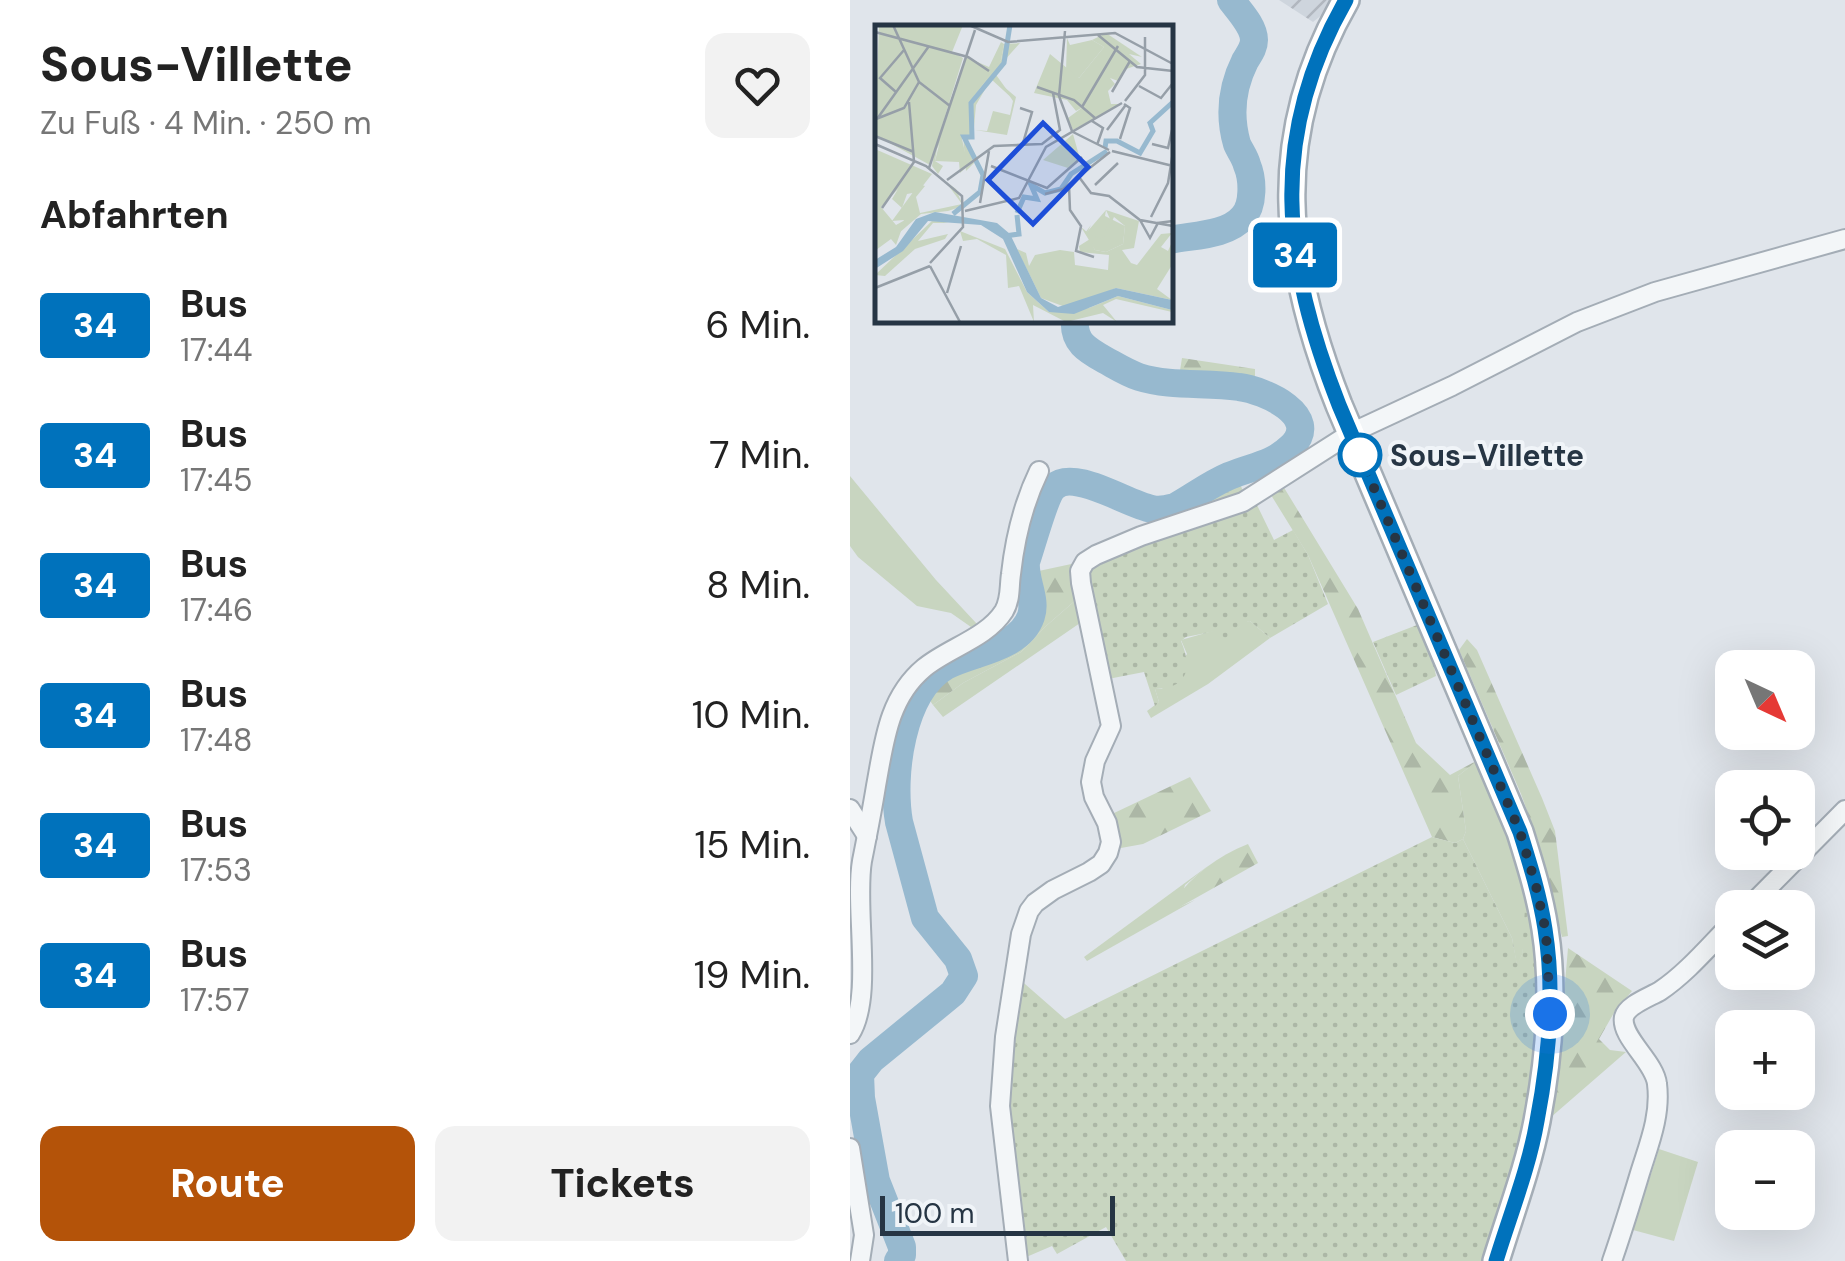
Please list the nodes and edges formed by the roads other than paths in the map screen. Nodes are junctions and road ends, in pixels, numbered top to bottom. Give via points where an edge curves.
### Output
1 (1346, 0) edge
2 (1845, 239) edge
3 (1351, 432) junction
4 (1039, 472) dead end
5 (850, 809) edge
6 (1845, 810) edge
7 (867, 836) junction
8 (1766, 890) edge
9 (1715, 939) edge
10 (850, 1034) edge
11 (850, 1148) edge
12 (860, 1261) edge
13 (1018, 1261) edge
14 (1496, 1261) edge
15 (1612, 1261) edge

1 - 3 main road via 1303,105 1292,205 1302,297
2 - 3 street via 1608,308
3 - 13 street via 1243,502 1140,536 1096,555 1080,571 1111,726 1092,787 1111,842 1101,864 1035,903 1021,934 1000,1106
3 - 14 main road via 1520,832 1546,932 1550,1014 1541,1098
4 - 7 street via 1024,506 1006,608 980,634 917,674 894,707
5 - 7 street
6 - 8 street
7 - 10 street via 860,876 862,969
9 - 15 street via 1669,985 1625,1014 1628,1034 1654,1069 1658,1103
11 - 12 street via 864,1235

